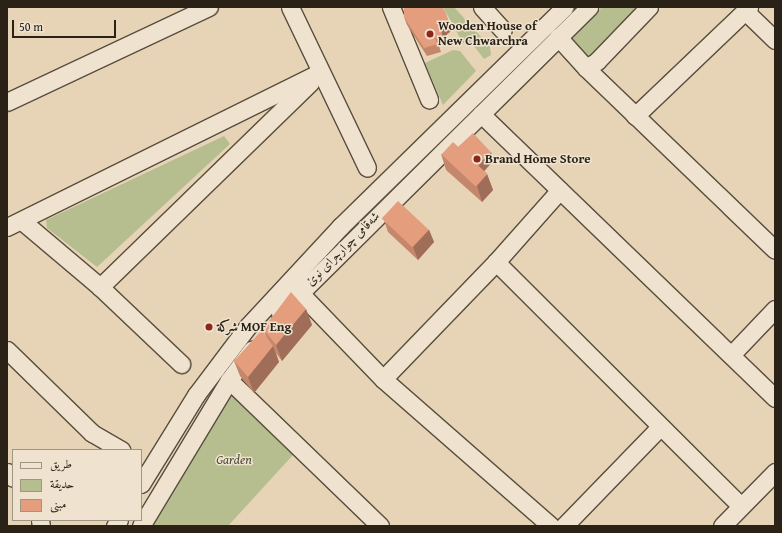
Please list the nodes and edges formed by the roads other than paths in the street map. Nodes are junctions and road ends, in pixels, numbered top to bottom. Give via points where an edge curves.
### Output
1 (208, 7) edge
2 (290, 7) edge
3 (391, 7) edge
4 (482, 7) edge
5 (565, 7) edge
6 (589, 7) edge
7 (649, 7) edge
8 (747, 9) edge
9 (503, 30) dead end
10 (558, 38) junction
11 (775, 40) edge
12 (586, 68) junction
13 (321, 72) junction
14 (429, 99) dead end
15 (7, 102) edge
16 (481, 114) junction
17 (635, 116) junction
18 (367, 168) dead end
19 (560, 190) junction
20 (14, 224) edge
21 (775, 250) edge
22 (496, 262) junction
23 (100, 287) junction
24 (299, 292) junction
25 (775, 309) edge
26 (7, 350) edge
27 (731, 355) junction
28 (181, 364) dead end
29 (383, 379) junction
30 (230, 380) junction
31 (775, 398) edge
32 (660, 427) junction
33 (92, 433) junction
34 (101, 449) edge
35 (119, 449) edge
36 (775, 472) edge
37 (143, 476) edge
38 (169, 480) junction
39 (158, 500) junction
40 (740, 505) junction
41 (141, 526) edge
42 (380, 526) edge
43 (551, 526) edge
44 (564, 526) edge
45 (722, 526) edge

1 - 15 street
2 - 13 street
3 - 14 street
4 - 9 street
5 - 37 street, شەقامی چوارچرای نوێ via 341,226 248,326 196,395
6 - 10 street, شەقامی چوارچرای نوێ
7 - 12 street via 597,61
8 - 11 street
8 - 17 street
10 - 12 street
10 - 16 street, شەقامی چوارچرای نوێ
12 - 17 street
13 - 18 street
13 - 20 street
13 - 23 street
16 - 19 street
16 - 24 street, شەقامی چوارچرای نوێ
17 - 21 street
19 - 22 street
19 - 27 street
20 - 23 street
22 - 29 street
22 - 32 street
23 - 28 street
24 - 29 street
24 - 30 street, شەقامی چوارچرای نوێ
25 - 27 street
26 - 33 street
27 - 31 street
29 - 43 street
30 - 38 street, شەقامی چوارچرای نوێ
30 - 42 street
32 - 40 street
32 - 44 street
33 - 34 street
33 - 35 street
36 - 40 street
37 - 38 street
37 - 39 street
38 - 39 street, شەقامی چوارچرای نوێ
39 - 41 street, شەقامی چوارچرای نوێ
40 - 45 street

